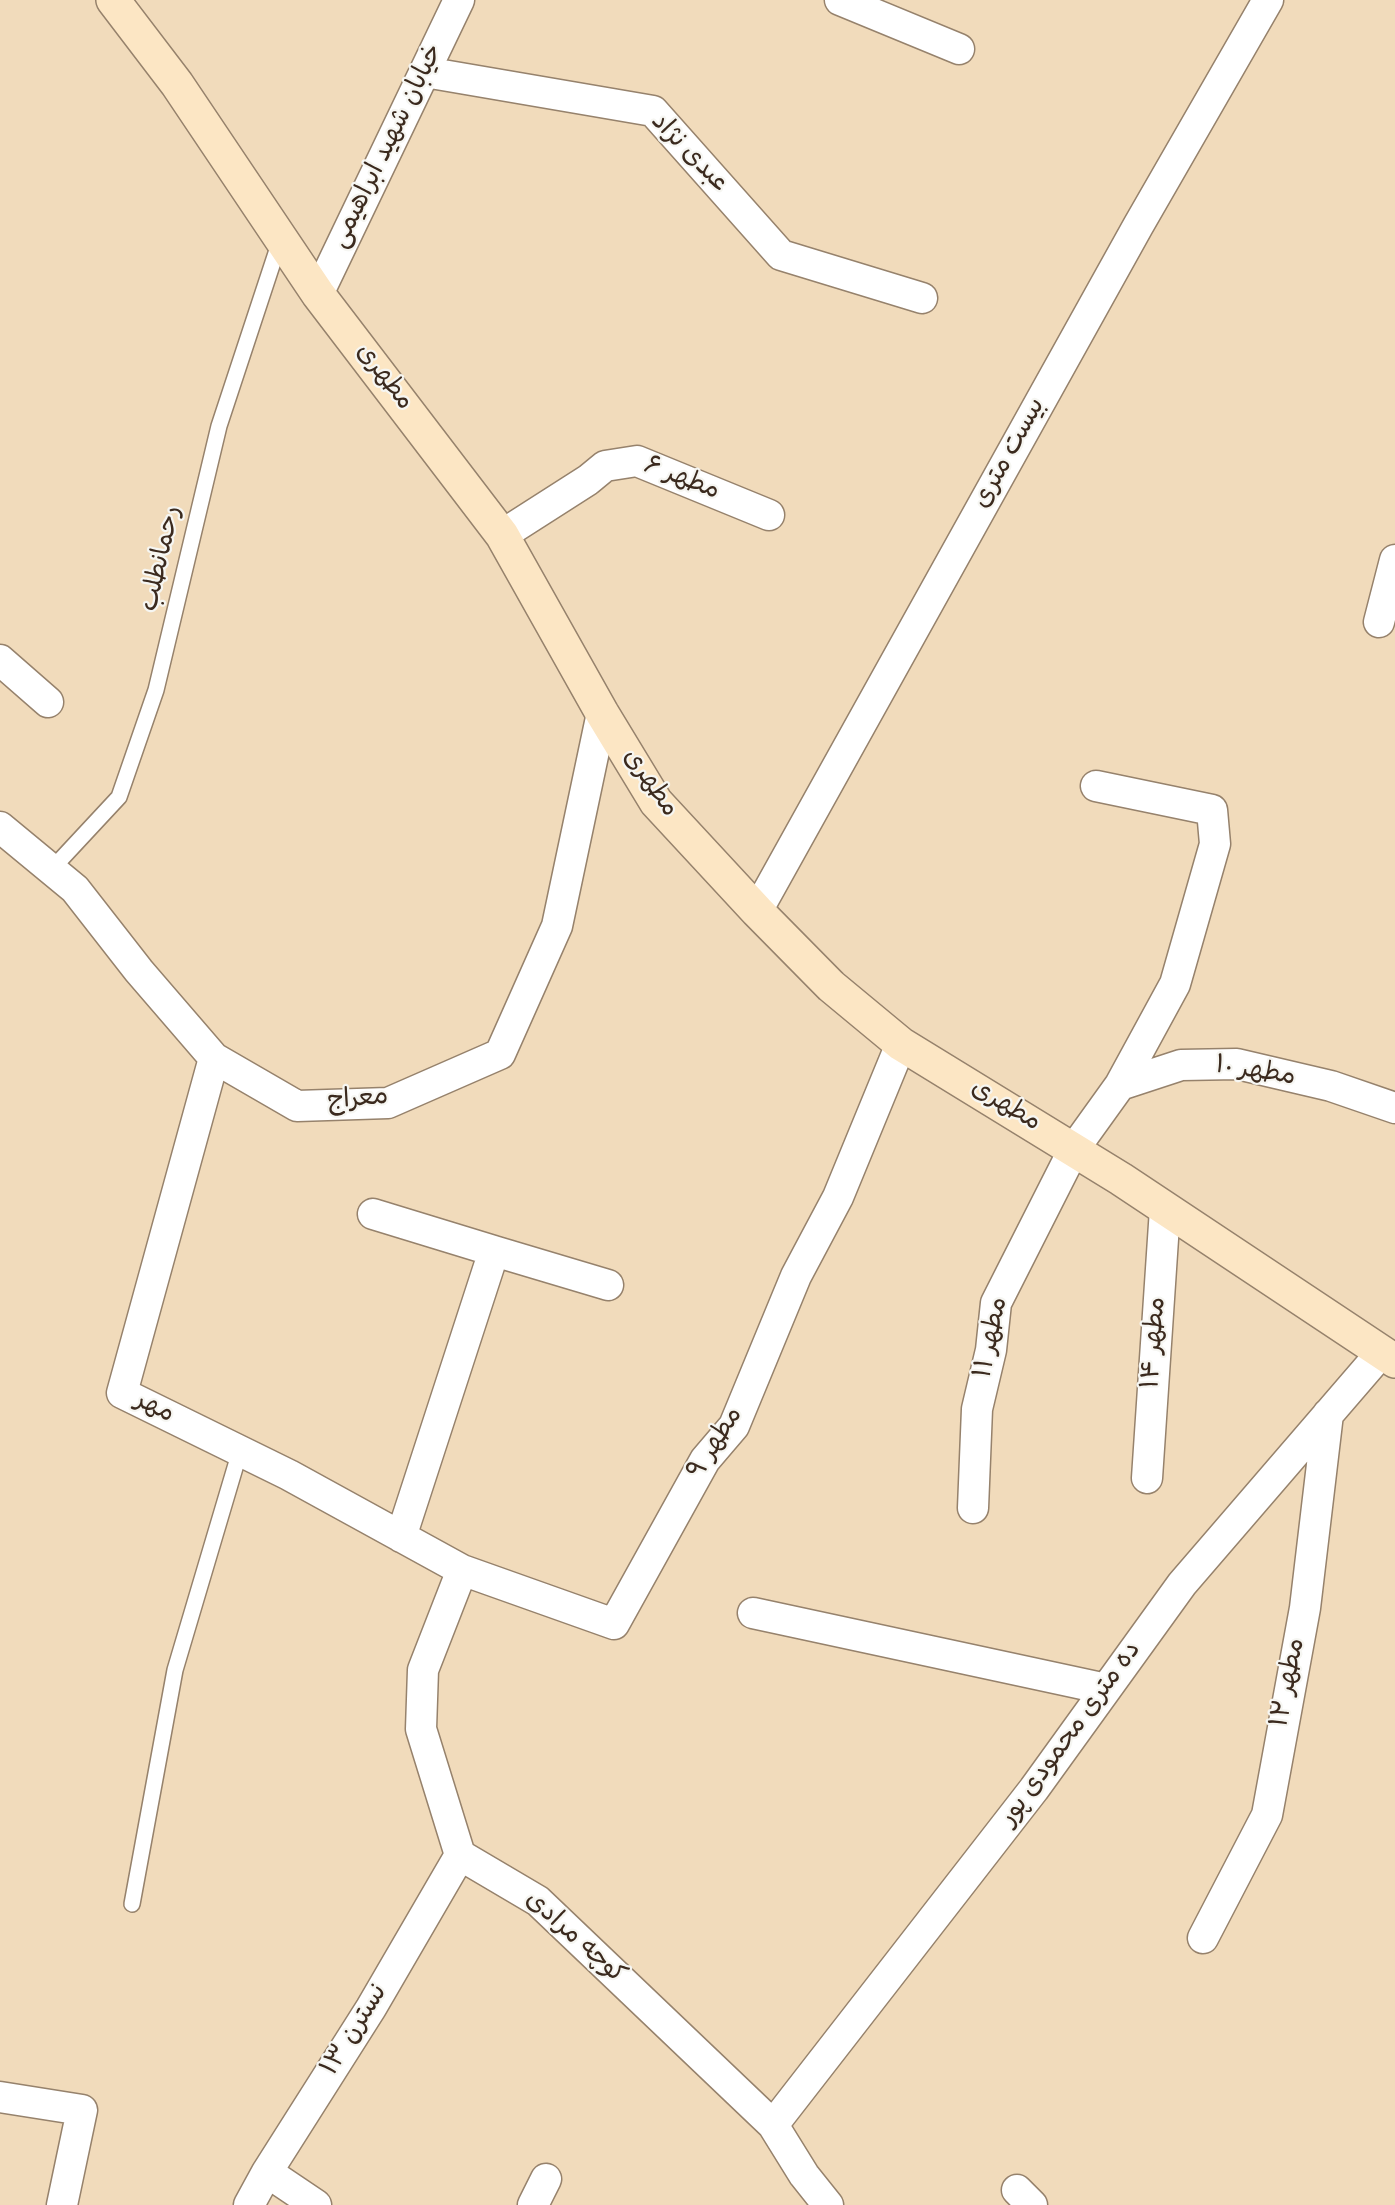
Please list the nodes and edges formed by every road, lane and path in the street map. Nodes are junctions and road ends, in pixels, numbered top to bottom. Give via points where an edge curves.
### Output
1 (113, 0) edge
2 (459, 0) edge
3 (840, 0) edge
4 (1268, 0) edge
5 (959, 50) dead end
6 (425, 72) junction
7 (281, 238) junction
8 (318, 294) junction
9 (922, 298) dead end
10 (769, 515) dead end
11 (502, 535) junction
12 (1395, 560) edge
13 (1379, 622) dead end
14 (0, 660) edge
15 (48, 702) dead end
16 (602, 713) junction
17 (1096, 786) dead end
18 (0, 827) edge
19 (52, 869) junction
20 (757, 911) junction
21 (901, 1044) junction
22 (214, 1058) junction
23 (1120, 1085) junction
24 (1395, 1108) edge
25 (1074, 1149) junction
26 (1166, 1209) junction
27 (373, 1214) dead end
28 (494, 1251) junction
29 (608, 1285) dead end
30 (1388, 1357) edge
31 (1328, 1414) junction
32 (240, 1451) junction
33 (1147, 1478) dead end
34 (973, 1508) dead end
35 (401, 1537) junction
36 (462, 1570) junction
37 (753, 1613) dead end
38 (1106, 1689) junction
39 (460, 1855) junction
40 (132, 1904) dead end
41 (1203, 1938) dead end
42 (0, 2097) edge
43 (772, 2125) junction
44 (267, 2172) junction
45 (62, 2205) edge
46 (249, 2205) edge
47 (315, 2205) edge
48 (828, 2205) edge

1 - 7 street, مطهری via 177,84
2 - 6 street, خیابان شهید ابراهیمی
3 - 5 street
4 - 20 street, بیست متری
6 - 8 street, خیابان شهید ابراهیمی
6 - 9 street, عبدی نژاد via 653,111 781,255
7 - 8 street, مطهری
7 - 19 lane, رحمانطلب via 219,426 156,690 119,797
8 - 11 street, مطهری
10 - 11 street, مطهر ۶ via 637,461 605,466
11 - 16 street, مطهری
12 - 13 street
14 - 15 street
16 - 20 street, مطهری via 656,802
16 - 22 street, معراج via 557,926 500,1054 388,1103 297,1106
17 - 23 street via 1212,810 1215,844 1175,984
18 - 19 street, معراج
19 - 22 street, معراج via 75,889
20 - 21 street, مطهری via 831,986
21 - 25 street, مطهری
21 - 36 street, مطهر ۹ via 838,1197 796,1276 734,1426 705,1460 614,1624
22 - 32 street, مهر via 122,1393
23 - 24 street, مطهر ۱۰ via 1181,1065 1237,1064 1331,1086
23 - 25 street
25 - 26 street, مطهری
25 - 34 street, مطهر ۱۱ via 996,1303 991,1350 977,1409
26 - 30 street, مطهری
26 - 33 street, مطهر ۱۴
27 - 28 street
28 - 29 street
28 - 35 street
30 - 31 street, ده متری محمودی پور
31 - 38 street, ده متری محمودی پور via 1182,1584
31 - 41 street, مطهر ۱۲ via 1305,1608 1267,1815
32 - 35 street, مهر
32 - 40 lane via 175,1670
35 - 36 street, مهر
36 - 39 street via 423,1670 421,1729
37 - 38 street
38 - 43 street, ده متری محمودی پور via 1034,1789
39 - 43 street, کوچه مرادی via 538,1901
39 - 44 street, نسترن ۱۳ via 371,2008
42 - 45 street via 82,2110
43 - 48 street, کوچه مرادی
44 - 46 street, نسترن ۱۳
44 - 47 street

